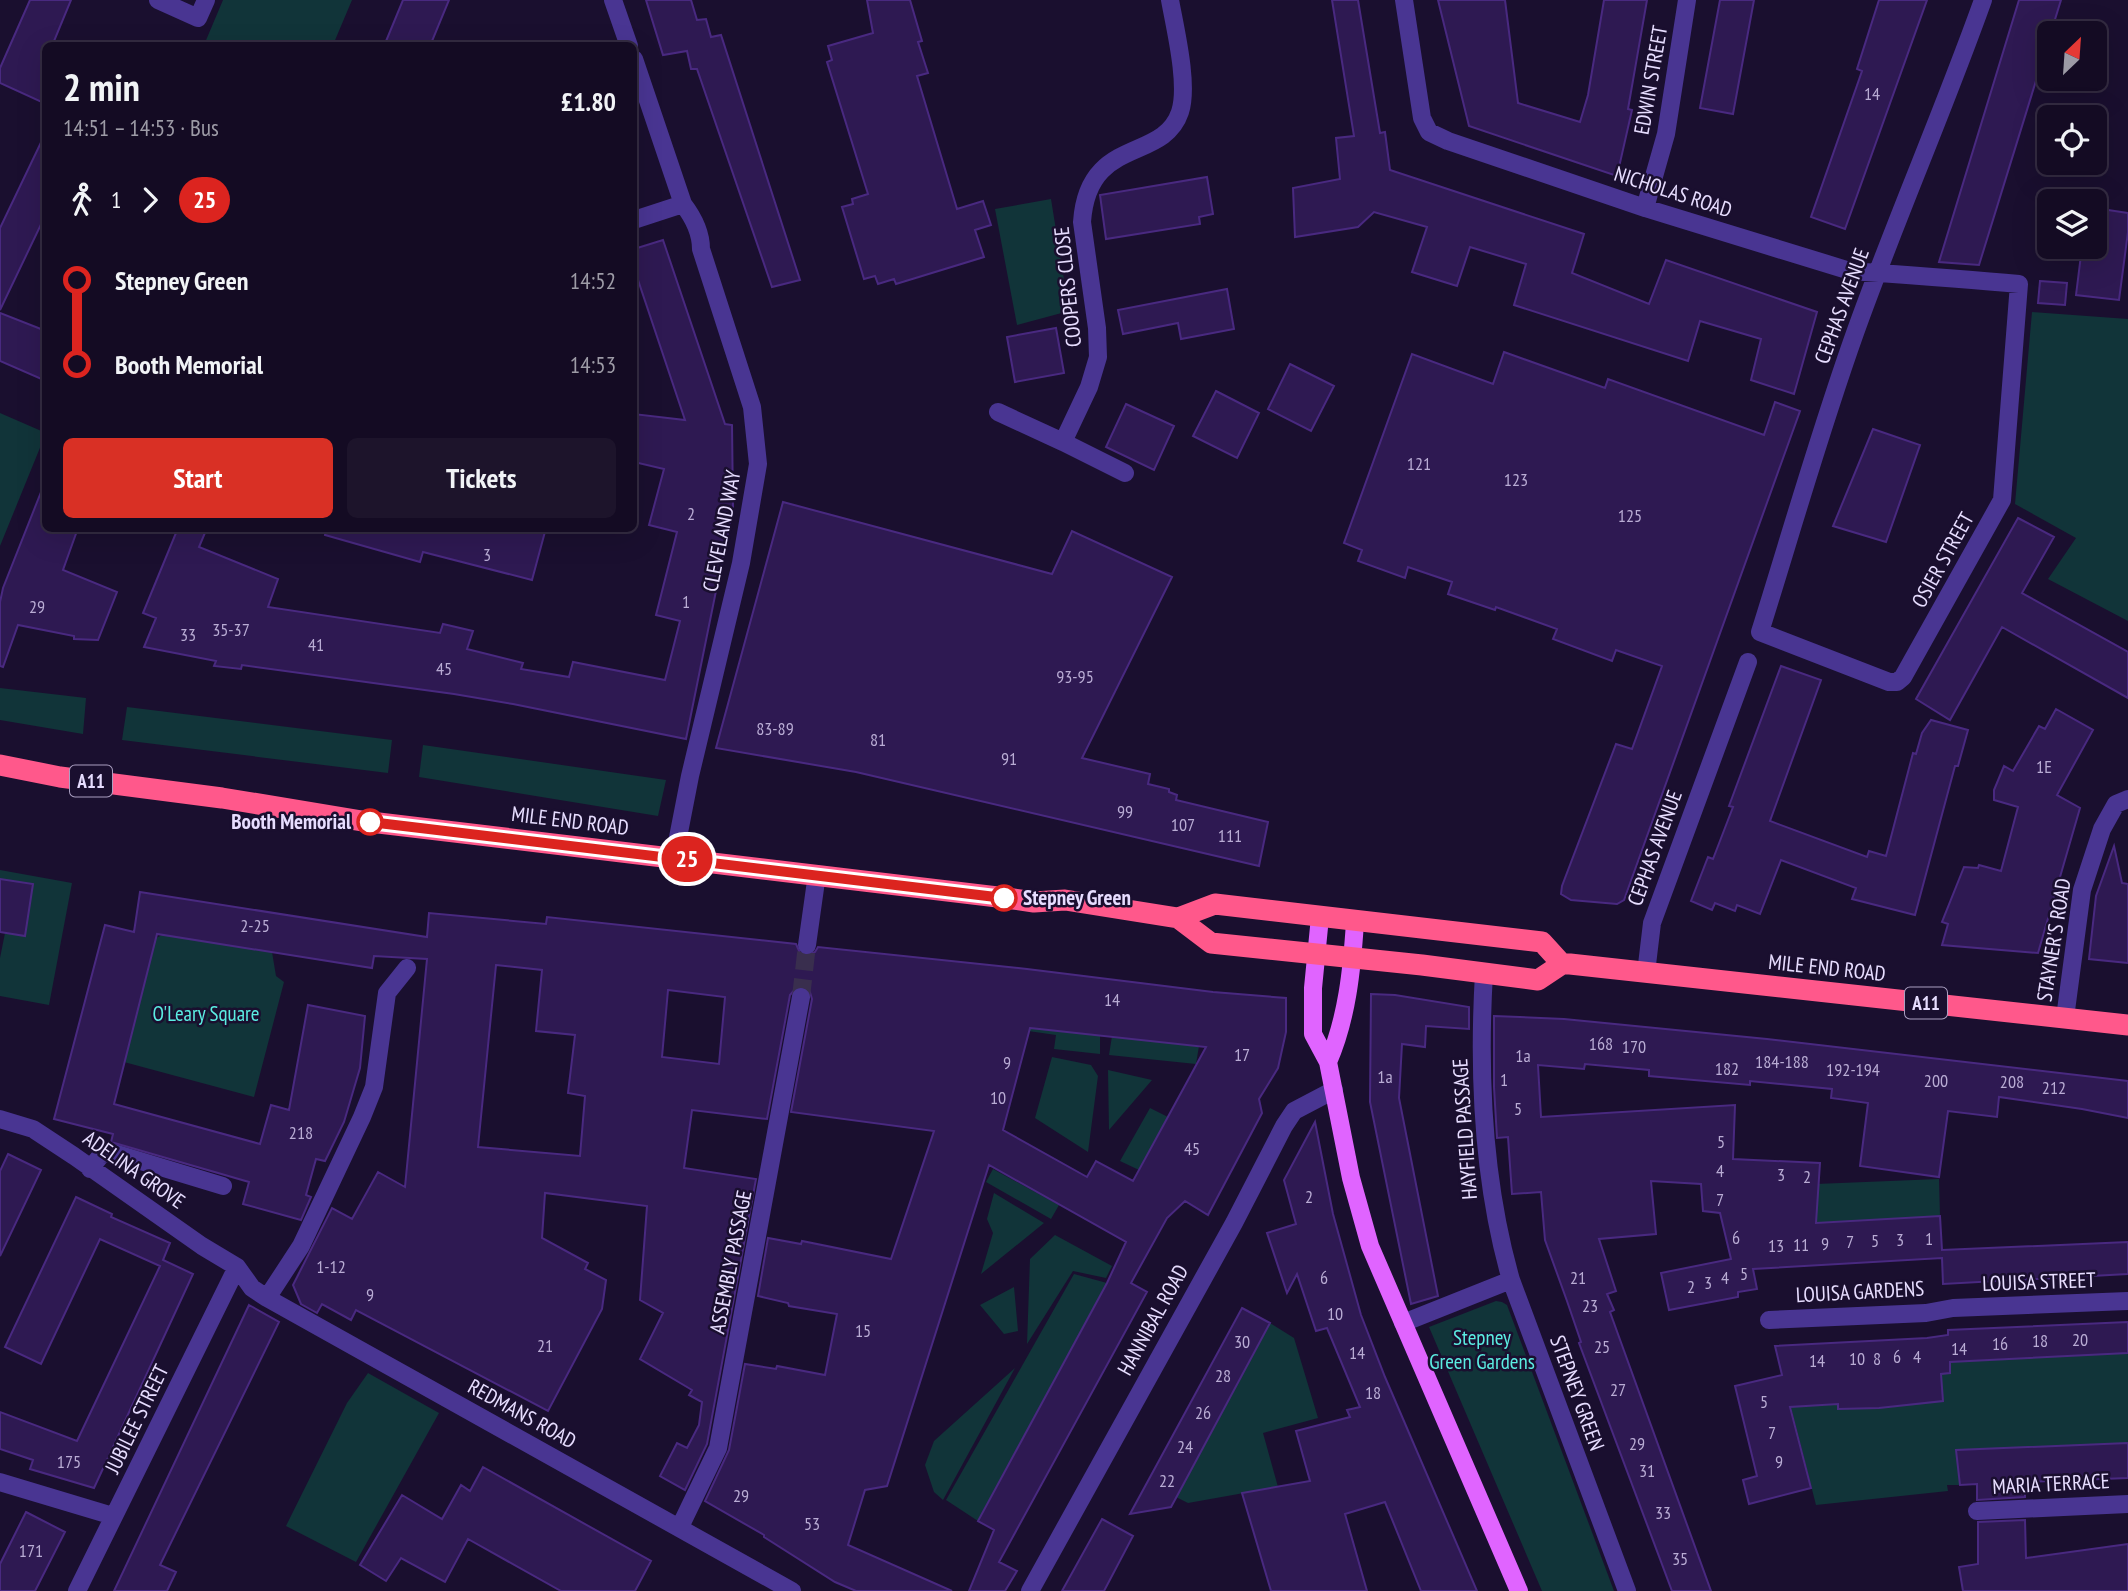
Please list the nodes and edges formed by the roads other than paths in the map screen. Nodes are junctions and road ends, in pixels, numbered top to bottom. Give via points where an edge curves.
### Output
1 (158, 0) edge
2 (206, 0) edge
3 (613, 0) edge
4 (1170, 0) edge
5 (1404, 0) edge
6 (1687, 0) edge
7 (1983, 0) edge
8 (628, 42) edge
9 (637, 68) edge
10 (684, 204) junction
11 (1645, 208) junction
12 (637, 219) edge
13 (1878, 273) junction
14 (2017, 307) joint
15 (998, 412) dead end
16 (1063, 442) junction
17 (1125, 473) dead end
18 (1760, 632) joint
19 (1748, 662) dead end
20 (0, 765) edge
21 (2128, 799) edge
22 (674, 858) junction
23 (817, 874) junction
24 (1320, 917) junction
25 (1178, 918) junction
26 (1354, 922) junction
27 (807, 945) tunnel mouth
28 (1316, 954) junction
29 (1352, 958) junction
30 (1562, 964) junction
31 (407, 968) dead end
32 (1484, 973) junction
33 (1646, 973) junction
34 (801, 997) tunnel mouth
35 (2066, 1018) junction
36 (2128, 1025) edge
37 (1328, 1062) junction
38 (1334, 1090) junction
39 (0, 1119) edge
40 (90, 1169) junction
41 (223, 1186) dead end
42 (237, 1267) junction
43 (1511, 1280) junction
44 (267, 1298) junction
45 (2128, 1301) edge
46 (1953, 1308) joint
47 (1769, 1320) dead end
48 (1402, 1323) junction
49 (0, 1482) edge
50 (2128, 1504) edge
51 (1977, 1511) dead end
52 (113, 1516) junction
53 (680, 1527) junction
54 (77, 1591) edge
55 (792, 1591) edge
56 (1030, 1591) edge
57 (1519, 1591) edge
58 (1626, 1591) edge

1 - 2 street via 198,18
3 - 8 street
4 - 16 street, COOPERS CLOSE via 1181,80 1180,112 1162,136 1100,170 1084,204 1098,357
5 - 11 street, NICHOLAS ROAD via 1422,118 1429,132
6 - 11 street, EDWIN STREET via 1666,134
7 - 13 street, CEPHAS AVENUE
9 - 10 street, CLEVELAND WAY
10 - 12 street
10 - 22 street, CLEVELAND WAY via 701,239 746,383 758,464 741,563
11 - 13 street, NICHOLAS ROAD via 1850,271
13 - 14 street, NICHOLAS ROAD via 2019,284
13 - 18 street, CEPHAS AVENUE via 1854,334
14 - 18 street, OSIER STREET via 2002,500 1903,677 1889,682
15 - 16 street
16 - 17 street
19 - 33 street, CEPHAS AVENUE via 1652,923
20 - 22 highway, MILE END ROAD / A11 via 362,821
21 - 35 street, STAYNER'S ROAD via 2116,804 2102,829 2082,890
22 - 23 highway, MILE END ROAD / A11
23 - 25 highway, MILE END ROAD / A11 via 1034,902 1065,900
23 - 27 street
24 - 25 highway, MILE END ROAD / A11 via 1216,904
24 - 26 highway, MILE END ROAD / A11
24 - 28 main road
25 - 28 highway, MILE END ROAD / A11 via 1211,943
26 - 29 main road
26 - 30 highway, MILE END ROAD / A11 via 1542,942
28 - 29 highway, MILE END ROAD / A11
28 - 37 main road via 1313,1034
29 - 32 highway, MILE END ROAD / A11
29 - 37 main road via 1340,1035
30 - 32 highway, MILE END ROAD / A11 via 1538,980
30 - 33 highway, MILE END ROAD / A11
31 - 44 street via 387,993 374,1087 362,1117 301,1246
32 - 43 street, HAYFIELD PASSAGE via 1481,1040 1488,1160 1493,1205
33 - 35 highway, MILE END ROAD / A11
34 - 53 street, ASSEMBLY PASSAGE via 718,1448
35 - 36 highway, MILE END ROAD / A11
37 - 38 main road
38 - 48 main road via 1367,1235
38 - 56 street, HANNIBAL ROAD via 1294,1111 1284,1126
39 - 40 street, ADELINA GROVE via 33,1129
40 - 41 street via 102,1154 114,1153
40 - 42 street, ADELINA GROVE
42 - 44 street, REDMANS ROAD via 252,1288
42 - 52 street, JUBILEE STREET
43 - 48 street
43 - 58 street, STEPNEY GREEN
44 - 53 street, REDMANS ROAD
45 - 46 street, LOUISA STREET
46 - 47 street, LOUISA GARDENS
48 - 57 main road
49 - 52 street
50 - 51 street, MARIA TERRACE
52 - 54 street, JUBILEE STREET
53 - 55 street, REDMANS ROAD

